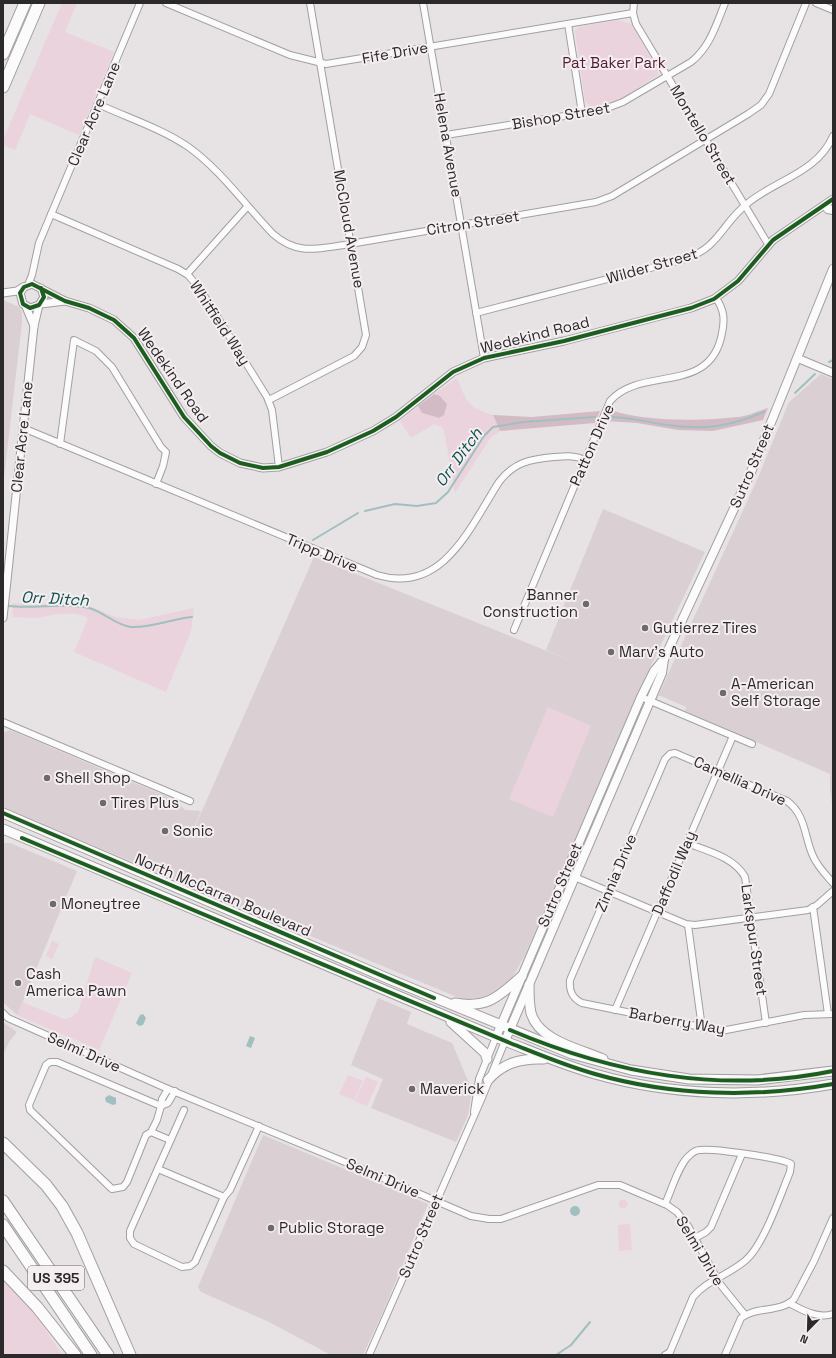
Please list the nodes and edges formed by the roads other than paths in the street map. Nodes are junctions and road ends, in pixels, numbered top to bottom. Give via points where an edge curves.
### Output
1 (17, 3) edge
2 (25, 3) edge
3 (39, 3) edge
4 (140, 3) edge
5 (166, 3) edge
6 (310, 3) edge
7 (423, 3) edge
8 (634, 3) edge
9 (725, 3) edge
10 (806, 3) edge
11 (816, 3) edge
12 (833, 10) edge
13 (633, 13) junction
14 (568, 24) junction
15 (3, 38) edge
16 (431, 47) junction
17 (3, 54) edge
18 (320, 63) junction
19 (668, 76) junction
20 (3, 87) edge
21 (98, 104) junction
22 (582, 113) junction
23 (446, 135) junction
24 (833, 136) edge
25 (707, 140) junction
26 (833, 199) edge
27 (745, 205) junction
28 (247, 207) junction
29 (831, 208) edge
30 (815, 212) junction
31 (51, 214) junction
32 (461, 224) junction
33 (351, 243) junction
34 (768, 244) junction
35 (833, 269) edge
36 (33, 270) junction
37 (187, 274) junction
38 (26, 286) junction
39 (40, 287) junction
40 (5, 293) edge
41 (716, 298) junction
42 (65, 301) junction
43 (25, 305) junction
44 (40, 305) junction
45 (476, 313) junction
46 (34, 326) junction
47 (484, 358) junction
48 (797, 358) junction
49 (833, 373) edge
50 (269, 400) junction
51 (23, 428) junction
52 (60, 444) junction
53 (585, 460) junction
54 (279, 467) junction
55 (156, 484) junction
56 (3, 618) edge
57 (514, 630) dead end
58 (664, 660) junction
59 (641, 697) junction
60 (650, 701) junction
61 (3, 722) edge
62 (732, 736) junction
63 (752, 744) dead end
64 (670, 754) joint
65 (718, 771) junction
66 (190, 801) dead end
67 (3, 813) edge
68 (3, 829) edge
69 (3, 837) edge
70 (22, 838) junction
71 (687, 842) junction
72 (566, 873) junction
73 (575, 877) junction
74 (833, 883) edge
75 (608, 891) junction
76 (833, 891) edge
77 (813, 907) junction
78 (657, 912) junction
79 (751, 918) junction
80 (688, 925) junction
81 (533, 950) junction
82 (542, 956) junction
83 (522, 976) junction
84 (529, 985) junction
85 (572, 994) joint
86 (434, 998) junction
87 (615, 1010) junction
88 (3, 1013) edge
89 (440, 1014) junction
90 (830, 1014) edge
91 (766, 1023) junction
92 (506, 1028) junction
93 (702, 1028) junction
94 (501, 1039) junction
95 (487, 1059) junction
96 (554, 1061) junction
97 (631, 1070) junction
98 (833, 1071) edge
99 (488, 1080) junction
100 (833, 1084) edge
101 (168, 1089) junction
102 (174, 1092) junction
103 (161, 1106) junction
104 (184, 1110) dead end
105 (473, 1118) junction
106 (259, 1126) junction
107 (151, 1132) junction
108 (170, 1140) junction
109 (3, 1142) edge
110 (742, 1154) junction
111 (158, 1169) junction
112 (224, 1197) junction
113 (3, 1201) edge
114 (437, 1201) junction
115 (665, 1204) junction
116 (833, 1218) edge
117 (3, 1225) edge
118 (3, 1232) edge
119 (695, 1238) junction
120 (15, 1243) junction
121 (3, 1271) edge
122 (717, 1279) junction
123 (789, 1303) junction
124 (833, 1314) edge
125 (744, 1315) junction
126 (75, 1355) edge
127 (91, 1355) edge
128 (108, 1355) edge
129 (130, 1355) edge
130 (369, 1355) edge
131 (666, 1355) edge
132 (725, 1355) edge

1 - 15 highway
2 - 17 highway
3 - 20 highway
4 - 21 street, Clear Acre Lane
5 - 18 street, Fife Drive via 290,55
6 - 18 street, McCloud Avenue
7 - 16 street, Helena Avenue
8 - 13 street, Montello Street
9 - 19 street, Bishop Street via 709,42 701,53
10 - 25 street, Citron Street via 765,99 755,110
11 - 12 street
13 - 14 street, Fife Drive
13 - 19 street, Montello Street via 636,24
14 - 16 street, Fife Drive
14 - 22 street
16 - 18 street, Fife Drive via 332,64
16 - 23 street, Helena Avenue
18 - 33 street, McCloud Avenue
19 - 22 street, Bishop Street via 617,106
19 - 25 street, Montello Street
21 - 28 street, Citron Street via 187,146 213,169
21 - 31 street, Clear Acre Lane
22 - 23 street, Bishop Street
23 - 32 street, Helena Avenue
24 - 27 street, Wilder Street via 823,154 812,164
25 - 27 street, Montello Street
25 - 32 street, Citron Street via 609,198
26 - 30 street, Wedekind Road
27 - 34 street, Montello Street
27 - 45 street, Wilder Street via 712,244 692,256
28 - 33 street, Citron Street via 273,234 290,246 310,249
28 - 37 street
29 - 30 street, Wedekind Road
30 - 34 street, Wedekind Road
31 - 36 street, Clear Acre Lane via 36,250
31 - 37 street, Whitfield Way
32 - 33 street, Citron Street
32 - 45 street, Helena Avenue
33 - 50 street, McCloud Avenue via 366,328 362,347 348,360
34 - 41 street, Wedekind Road via 738,281
35 - 48 main road, Sutro Street
36 - 38 street, Clear Acre Lane
36 - 39 street, Clear Acre Lane
37 - 50 street, Whitfield Way via 200,289
38 - 39 street
38 - 40 street
38 - 43 street via 20,293
39 - 42 street, Wedekind Road
39 - 44 street via 44,297
40 - 43 street
41 - 47 street, Wedekind Road via 691,308 564,341
41 - 53 street, Patton Drive via 723,311 724,323 718,347 712,358 694,371 629,388 616,395 607,407
42 - 44 street, Wedekind Road
42 - 54 street, Wedekind Road via 108,317 127,330 141,347 184,417 220,453 252,466
43 - 44 street via 34,308
43 - 46 street, Clear Acre Lane
44 - 46 street, Clear Acre Lane
45 - 47 street, Helena Avenue
46 - 51 street, Clear Acre Lane
47 - 54 street, Wedekind Road via 453,372 396,416 367,434 327,452
48 - 49 street
48 - 58 main road, Sutro Street via 751,472
50 - 54 street, Whitfield Way
51 - 52 street, Tripp Drive
51 - 56 street, Clear Acre Lane
52 - 55 street, Tripp Drive
52 - 55 street via 74,340 96,351 112,367 166,452
53 - 55 street, Tripp Drive via 568,456 534,458 518,464 499,482 460,543 443,563 424,574 399,579 377,575
53 - 57 street, Patton Drive
58 - 59 main road, Sutro Street via 654,671
58 - 60 main road, Sutro Street via 662,673
59 - 60 street
59 - 72 main road, Sutro Street
60 - 62 street
60 - 73 main road, Sutro Street
61 - 66 street
62 - 63 street
62 - 65 street, Daffodil Way
64 - 65 street, Camellia Drive via 675,753
64 - 75 street, Zinnia Drive via 665,759
65 - 71 street, Daffodil Way
65 - 74 street, Camellia Drive via 793,805 801,816 813,855
67 - 86 main road, North McCarran Boulevard
68 - 70 main road, North McCarran Boulevard
69 - 70 main road
70 - 89 main road, North McCarran Boulevard
71 - 78 street, Daffodil Way
71 - 79 street, Larkspur Street via 732,862 742,871 747,884
72 - 73 street
72 - 81 main road, Sutro Street
73 - 75 street
73 - 82 main road, Sutro Street
75 - 78 street
75 - 85 street, Zinnia Drive via 570,980
76 - 77 street
77 - 79 street
77 - 90 street
78 - 80 street
78 - 87 street, Daffodil Way
79 - 80 street
79 - 91 street, Larkspur Street
80 - 93 street
81 - 82 main road
81 - 83 main road, Sutro Street
82 - 84 main road, Sutro Street
83 - 86 main road via 500,996 485,1003 466,1005
83 - 92 main road, Sutro Street
84 - 92 main road, Sutro Street
84 - 97 main road via 532,1014 542,1030 558,1040
85 - 87 street, Barberry Way via 582,1003
86 - 92 main road, North McCarran Boulevard
87 - 93 street, Barberry Way
88 - 101 street, Selmi Drive via 8,1018
89 - 94 main road, North McCarran Boulevard
89 - 95 main road via 477,1044 486,1053
90 - 91 street, Barberry Way via 804,1015
91 - 93 street, Barberry Way via 728,1031
92 - 94 main road, Sutro Street
92 - 97 main road, North McCarran Boulevard via 572,1054
94 - 95 street, Sutro Street
94 - 96 main road, North McCarran Boulevard
94 - 99 street, Sutro Street
95 - 105 street, Sutro Street via 478,1085
96 - 99 main road via 520,1060 501,1068
96 - 100 main road, North McCarran Boulevard via 609,1078 678,1090 752,1093
97 - 98 main road, North McCarran Boulevard via 689,1079 736,1081 781,1079
99 - 105 street, Sutro Street
101 - 102 street, Selmi Drive
101 - 103 street
102 - 103 street via 168,1103
102 - 106 street, Selmi Drive
103 - 107 street
103 - 107 street via 57,1062 46,1065 29,1105 30,1110 112,1189 123,1187 127,1182 146,1135
104 - 108 street
105 - 114 street, Sutro Street
106 - 112 street via 230,1190
106 - 114 street, Selmi Drive
107 - 108 street
108 - 111 street
109 - 129 highway via 46,1185 62,1206 77,1233
110 - 115 street via 702,1149 695,1151 684,1161
110 - 119 street via 711,1227
110 - 122 street via 779,1159 791,1164 790,1172 757,1247 742,1264
111 - 112 street
111 - 112 street via 130,1231 130,1238 134,1244 182,1267 195,1262
113 - 128 highway, US 395
114 - 115 street, Selmi Drive via 471,1216 501,1219 592,1186 612,1184
114 - 130 street, Sutro Street
115 - 119 street, Selmi Drive via 683,1219
116 - 123 street via 801,1287
117 - 120 highway, US 395
118 - 120 highway
119 - 122 street, Selmi Drive
120 - 127 highway, US 395
121 - 126 highway via 37,1307
122 - 125 street, Selmi Drive
122 - 131 street via 705,1284 692,1297 670,1352
123 - 124 street via 821,1316
123 - 125 street via 758,1309
125 - 132 street

